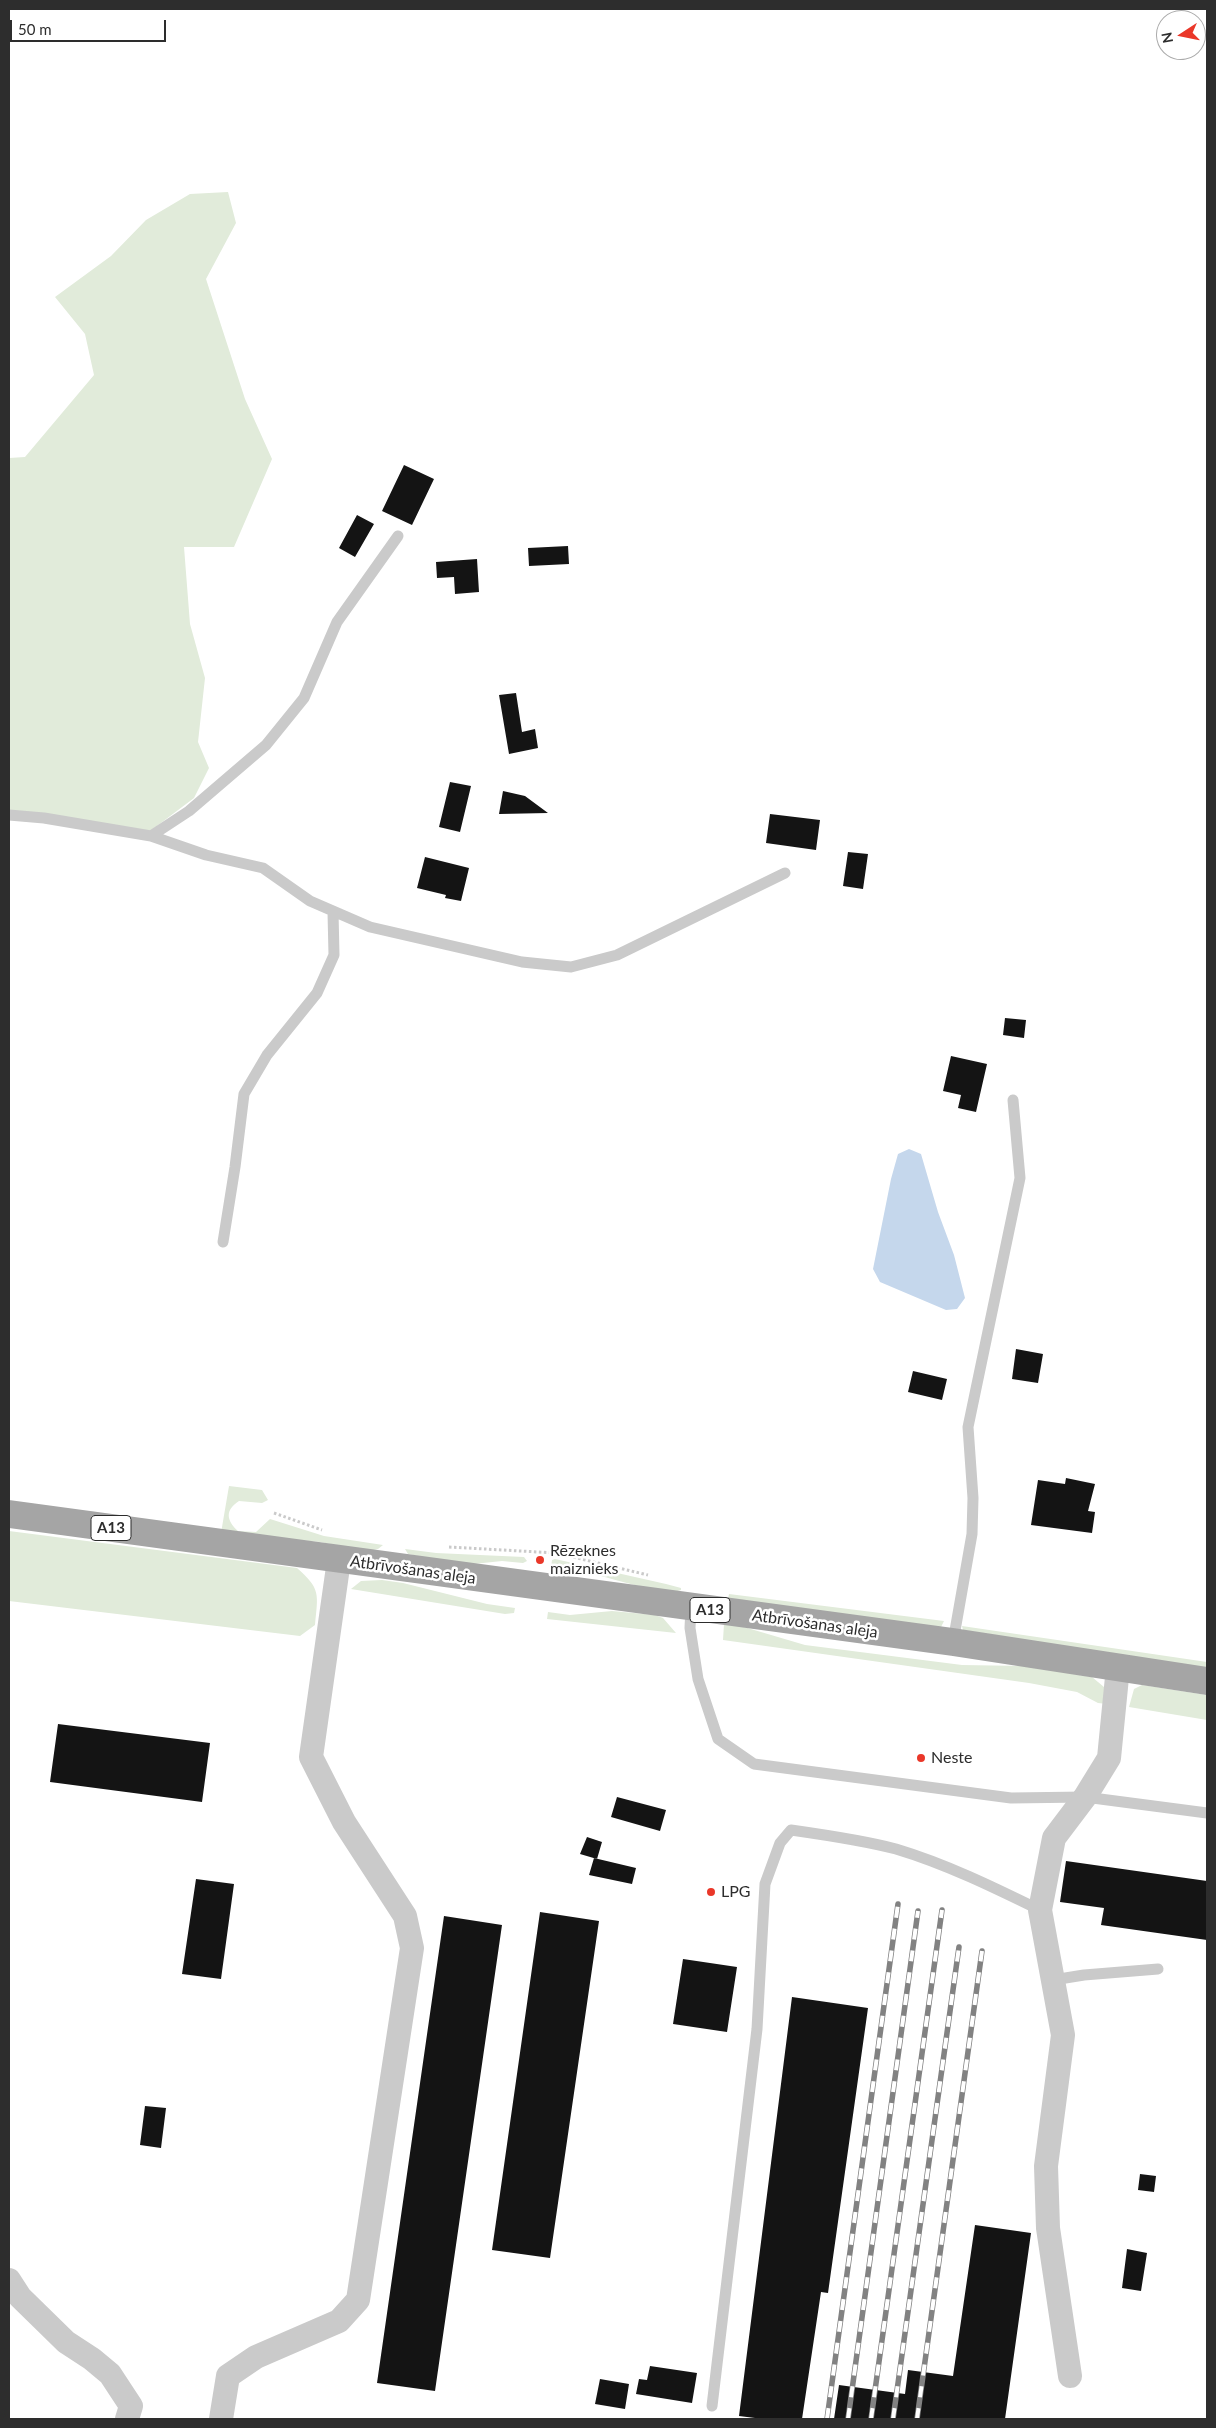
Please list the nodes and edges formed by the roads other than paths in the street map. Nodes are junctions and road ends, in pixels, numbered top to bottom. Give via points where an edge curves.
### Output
1 (398, 536) dead end
2 (9, 815) edge
3 (151, 836) junction
4 (785, 873) dead end
5 (333, 912) junction
6 (1013, 1100) dead end
7 (223, 1242) dead end
8 (9, 1514) edge
9 (338, 1560) junction
10 (691, 1607) junction
11 (953, 1642) junction
12 (1118, 1667) junction
13 (1207, 1681) edge
14 (1085, 1796) junction
15 (1207, 1814) edge
16 (1040, 1910) junction
17 (1158, 1969) dead end
18 (1053, 1980) junction
19 (9, 2280) edge
20 (1070, 2376) dead end
21 (712, 2406) dead end
22 (127, 2419) edge
23 (221, 2419) edge

1 - 3 lane via 337,622 304,698 266,745 189,810
2 - 3 lane
3 - 5 lane via 206,855 263,868 310,901
4 - 5 lane via 617,955 571,967 522,962 462,949 370,927
5 - 7 lane via 334,956 317,993 267,1055 244,1094
6 - 11 lane via 1020,1178 968,1427 972,1534
8 - 9 main road, Atbrīvošanas aleja / A13
9 - 10 main road, Atbrīvošanas aleja / A13
9 - 23 street via 311,1757 344,1822 405,1916 412,1948 358,2300 339,2320 256,2357 228,2376
10 - 11 main road, Atbrīvošanas aleja / A13
10 - 14 lane via 690,1628 698,1679 718,1739 754,1764 1011,1798
11 - 12 main road, Atbrīvošanas aleja / A13
12 - 13 main road, Atbrīvošanas aleja / A13
12 - 14 street via 1109,1758
14 - 15 lane
14 - 16 street via 1054,1838
16 - 18 street
16 - 21 lane via 966,1874 896,1849 791,1830 780,1843 765,1884 757,2030
17 - 18 lane
18 - 20 street via 1063,2035 1046,2166 1048,2228
19 - 22 street via 20,2297 66,2342 110,2374 131,2406

